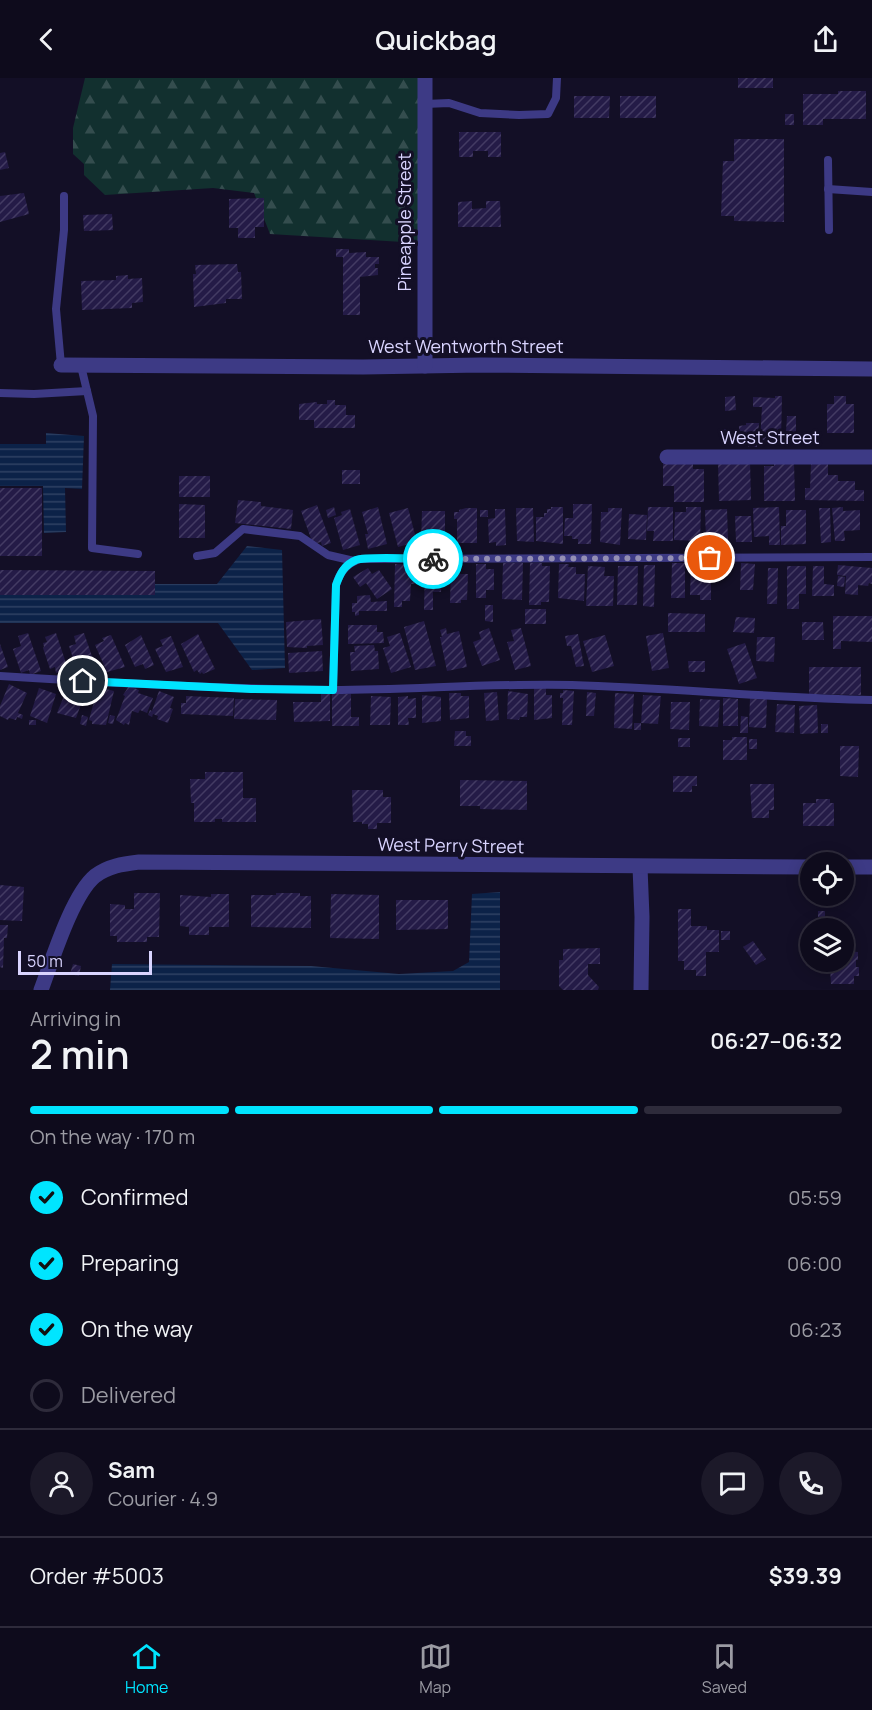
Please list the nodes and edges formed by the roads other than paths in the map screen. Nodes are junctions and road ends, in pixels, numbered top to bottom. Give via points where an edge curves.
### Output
1 (425, 78) edge
2 (557, 78) edge
3 (425, 104) junction
4 (828, 160) dead end
5 (828, 189) junction
6 (872, 192) edge
7 (64, 196) dead end
8 (829, 230) dead end
9 (61, 365) joint
10 (81, 366) junction
11 (425, 366) junction
12 (872, 369) edge
13 (87, 391) junction
14 (0, 393) edge
15 (668, 458) dead end
16 (872, 458) edge
17 (138, 554) dead end
18 (197, 556) dead end
19 (872, 557) edge
20 (354, 561) junction
21 (0, 676) edge
22 (333, 690) junction
23 (872, 700) edge
24 (640, 867) junction
25 (800, 867) edge
26 (854, 867) edge
27 (872, 867) edge
28 (41, 990) edge
29 (641, 990) edge

1 - 3 street, Pineapple Street
2 - 3 lane via 556,98 548,114 480,113 449,103
3 - 11 street, Pineapple Street
4 - 5 lane
5 - 6 lane
5 - 8 lane
7 - 9 lane via 56,309
9 - 10 street, West Wentworth Street
10 - 11 street, West Wentworth Street
10 - 13 lane
11 - 12 street, West Wentworth Street
13 - 14 lane
13 - 17 lane via 93,416 92,548
15 - 16 street, West Street
18 - 20 lane via 215,552 243,529 300,536 328,555
19 - 20 lane
20 - 22 lane via 339,574 336,585
21 - 22 lane
22 - 23 lane via 573,685
24 - 25 street, West Perry Street
24 - 28 street, West Perry Street via 139,862 117,865 95,876 78,895
24 - 29 street
26 - 27 street

